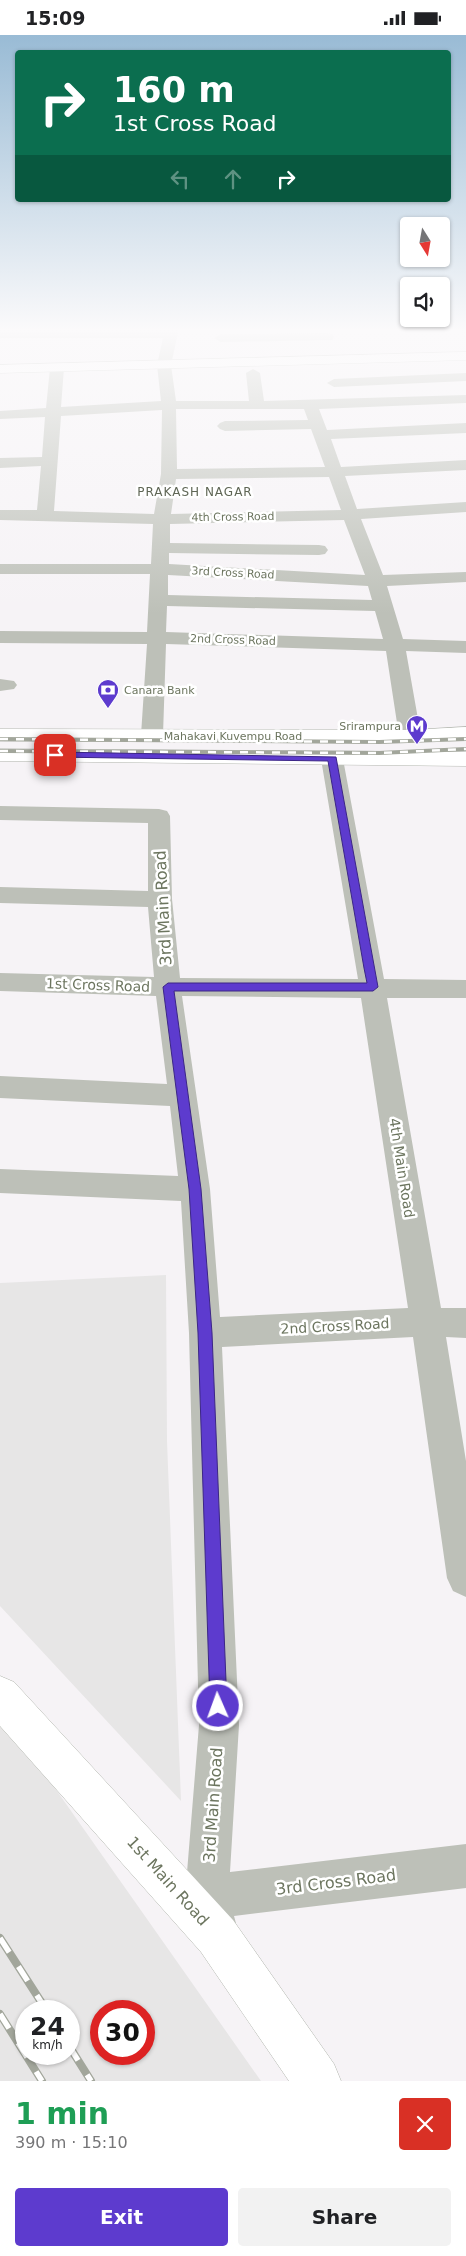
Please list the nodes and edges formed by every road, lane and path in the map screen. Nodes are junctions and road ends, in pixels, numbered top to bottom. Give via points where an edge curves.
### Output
1 (52, 423) edge
2 (169, 423) edge
3 (316, 423) edge
4 (224, 426) dead end
5 (318, 429) junction
6 (466, 429) edge
7 (49, 461) junction
8 (0, 463) edge
9 (466, 465) edge
10 (337, 472) junction
11 (276, 473) junction
12 (169, 474) junction
13 (466, 507) edge
14 (0, 515) edge
15 (45, 515) junction
16 (350, 515) junction
17 (292, 516) junction
18 (162, 519) junction
19 (161, 548) junction
20 (319, 550) dead end
21 (0, 569) edge
22 (160, 569) junction
23 (466, 577) edge
24 (376, 581) junction
25 (159, 600) junction
26 (384, 607) junction
27 (0, 637) edge
28 (157, 638) junction
29 (396, 646) junction
30 (466, 647) edge
31 (466, 733) edge
32 (0, 735) edge
33 (152, 735) junction
34 (410, 736) junction
35 (0, 755) edge
36 (332, 759) junction
37 (466, 759) edge
38 (0, 813) edge
39 (0, 895) edge
40 (160, 899) junction
41 (0, 982) edge
42 (168, 987) junction
43 (373, 987) junction
44 (466, 989) edge
45 (0, 1087) edge
46 (182, 1096) junction
47 (0, 1181) edge
48 (195, 1189) junction
49 (427, 1322) junction
50 (466, 1323) edge
51 (205, 1333) junction
52 (466, 1578) edge
53 (0, 1696) edge
54 (466, 1866) edge
55 (212, 1917) junction
56 (317, 2081) edge

1 - 7 street
2 - 12 street
3 - 5 street
4 - 5 street
5 - 6 street
5 - 10 street
7 - 8 street
7 - 15 street
9 - 10 street
10 - 11 street
10 - 16 street
11 - 12 street
11 - 17 street
12 - 18 street
13 - 16 street, 4th Cross Road
14 - 15 street, 4th Cross Road
15 - 18 street, 4th Cross Road
16 - 17 street, 4th Cross Road
16 - 24 street
17 - 18 street, 4th Cross Road
18 - 19 street
19 - 20 street
19 - 22 street
21 - 22 street, 3rd Cross Road
22 - 24 street, 3rd Cross Road
22 - 25 street
23 - 24 street, 3rd Cross Road
24 - 26 street
25 - 26 street
25 - 28 street
26 - 29 street
27 - 28 street, 2nd Cross Road
28 - 29 street, 2nd Cross Road
28 - 33 street
29 - 30 street, 2nd Cross Road
29 - 34 street
31 - 34 main road, Mahakavi Kuvempu Road
32 - 33 main road, Mahakavi Kuvempu Road
33 - 34 main road, Mahakavi Kuvempu Road
35 - 36 main road, Mahakavi Kuvempu Road
36 - 37 main road, Mahakavi Kuvempu Road
36 - 43 street, 4th Main Road
38 - 40 street, 3rd Main Road via 159,816
39 - 40 street
40 - 42 street, 3rd Main Road
41 - 42 street, 1st Cross Road
42 - 43 street, 1st Cross Road
42 - 46 street, 3rd Main Road
43 - 44 street, 1st Cross Road
43 - 49 street, 4th Main Road
45 - 46 street
46 - 48 street, 3rd Main Road
47 - 48 street
48 - 51 street, 3rd Main Road
49 - 50 street, 2nd Cross Road
49 - 51 street, 2nd Cross Road
49 - 52 street, 4th Main Road
51 - 55 street, 3rd Main Road via 219,1725
53 - 55 main road, 1st Main Road
54 - 55 street, 3rd Cross Road
55 - 56 main road, 1st Main Road

